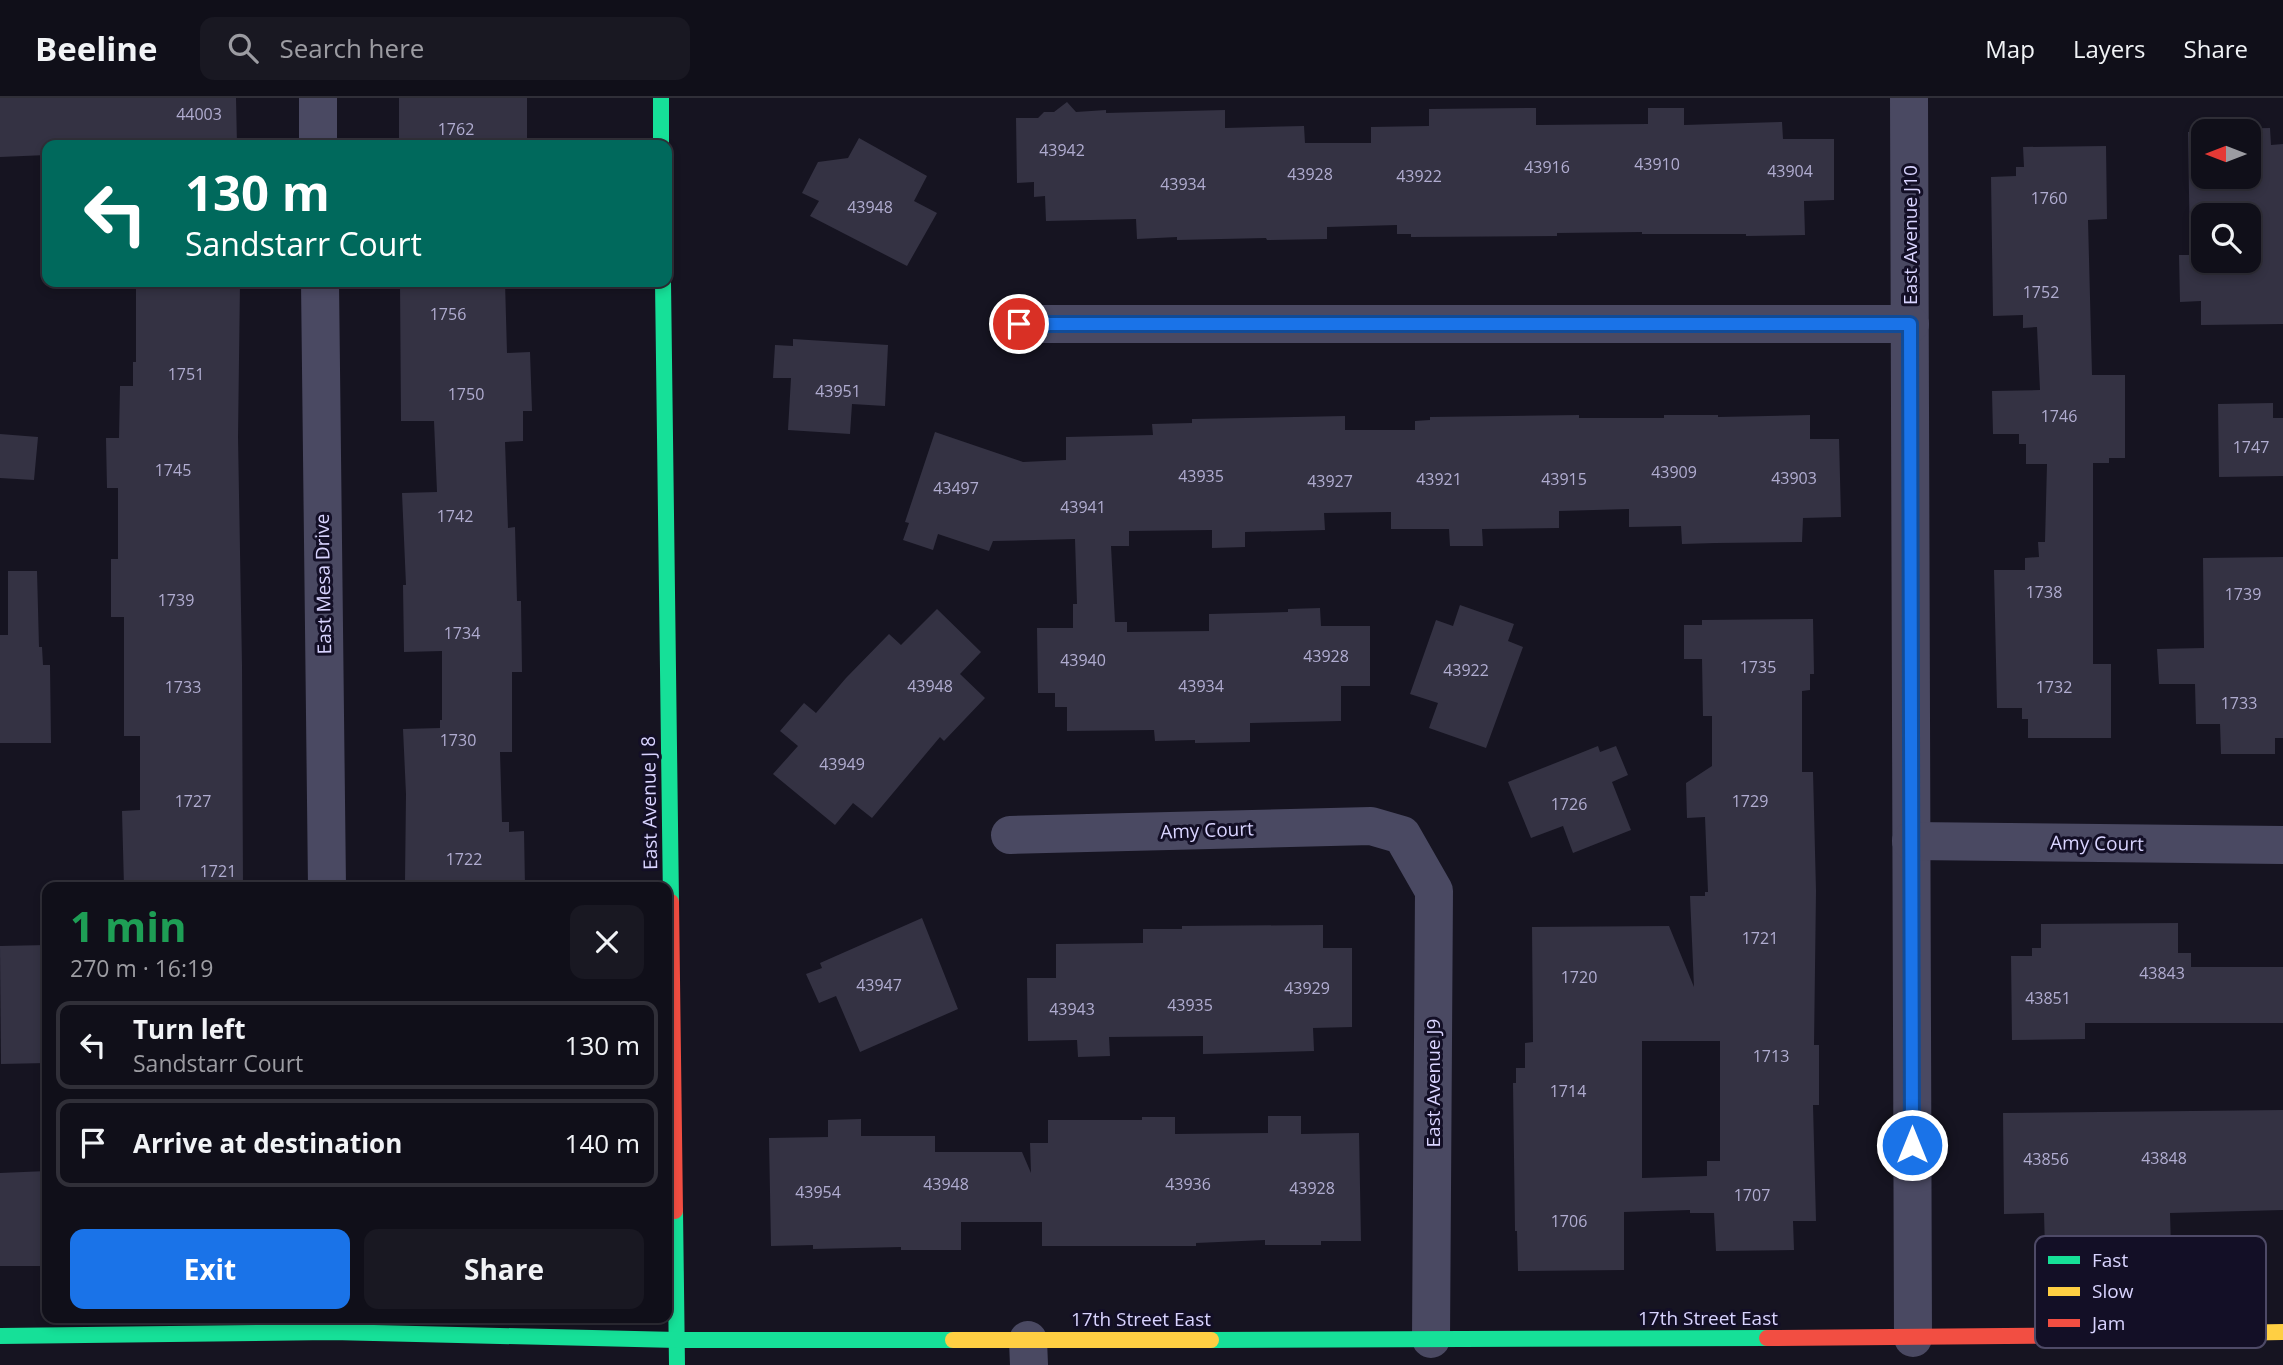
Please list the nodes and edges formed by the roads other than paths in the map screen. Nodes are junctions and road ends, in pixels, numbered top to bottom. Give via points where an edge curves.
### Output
1 (317, 98) edge
2 (661, 98) edge
3 (1909, 98) edge
4 (318, 140) edge
5 (661, 140) edge
6 (320, 287) edge
7 (663, 287) edge
8 (1019, 324) dead end
9 (1910, 324) junction
10 (1010, 835) dead end
11 (1402, 835) joint
12 (1911, 841) junction
13 (2283, 845) edge
14 (327, 882) edge
15 (671, 882) edge
16 (672, 962) edge
17 (332, 1325) edge
18 (0, 1336) edge
19 (2035, 1336) edge
20 (1913, 1338) junction
21 (1431, 1339) junction
22 (677, 1340) junction
23 (1028, 1353) edge
24 (677, 1365) edge

1 - 4 street
2 - 5 street
3 - 9 street, East Avenue J10
6 - 14 street, East Mesa Drive
7 - 15 street, East Avenue J 8
8 - 9 street
9 - 12 street, East Avenue J10
10 - 11 street, Amy Court via 1371,826
11 - 21 street, East Avenue J9 via 1434,891
12 - 13 street, Amy Court
12 - 20 street, East Avenue J10
16 - 22 street, East Avenue J 8
17 - 18 street, 17th Street East
17 - 22 street, 17th Street East
19 - 20 street, 17th Street East
20 - 21 street, 17th Street East
21 - 23 street, 17th Street East
22 - 23 street, 17th Street East
22 - 24 street, East Avenue J 8

